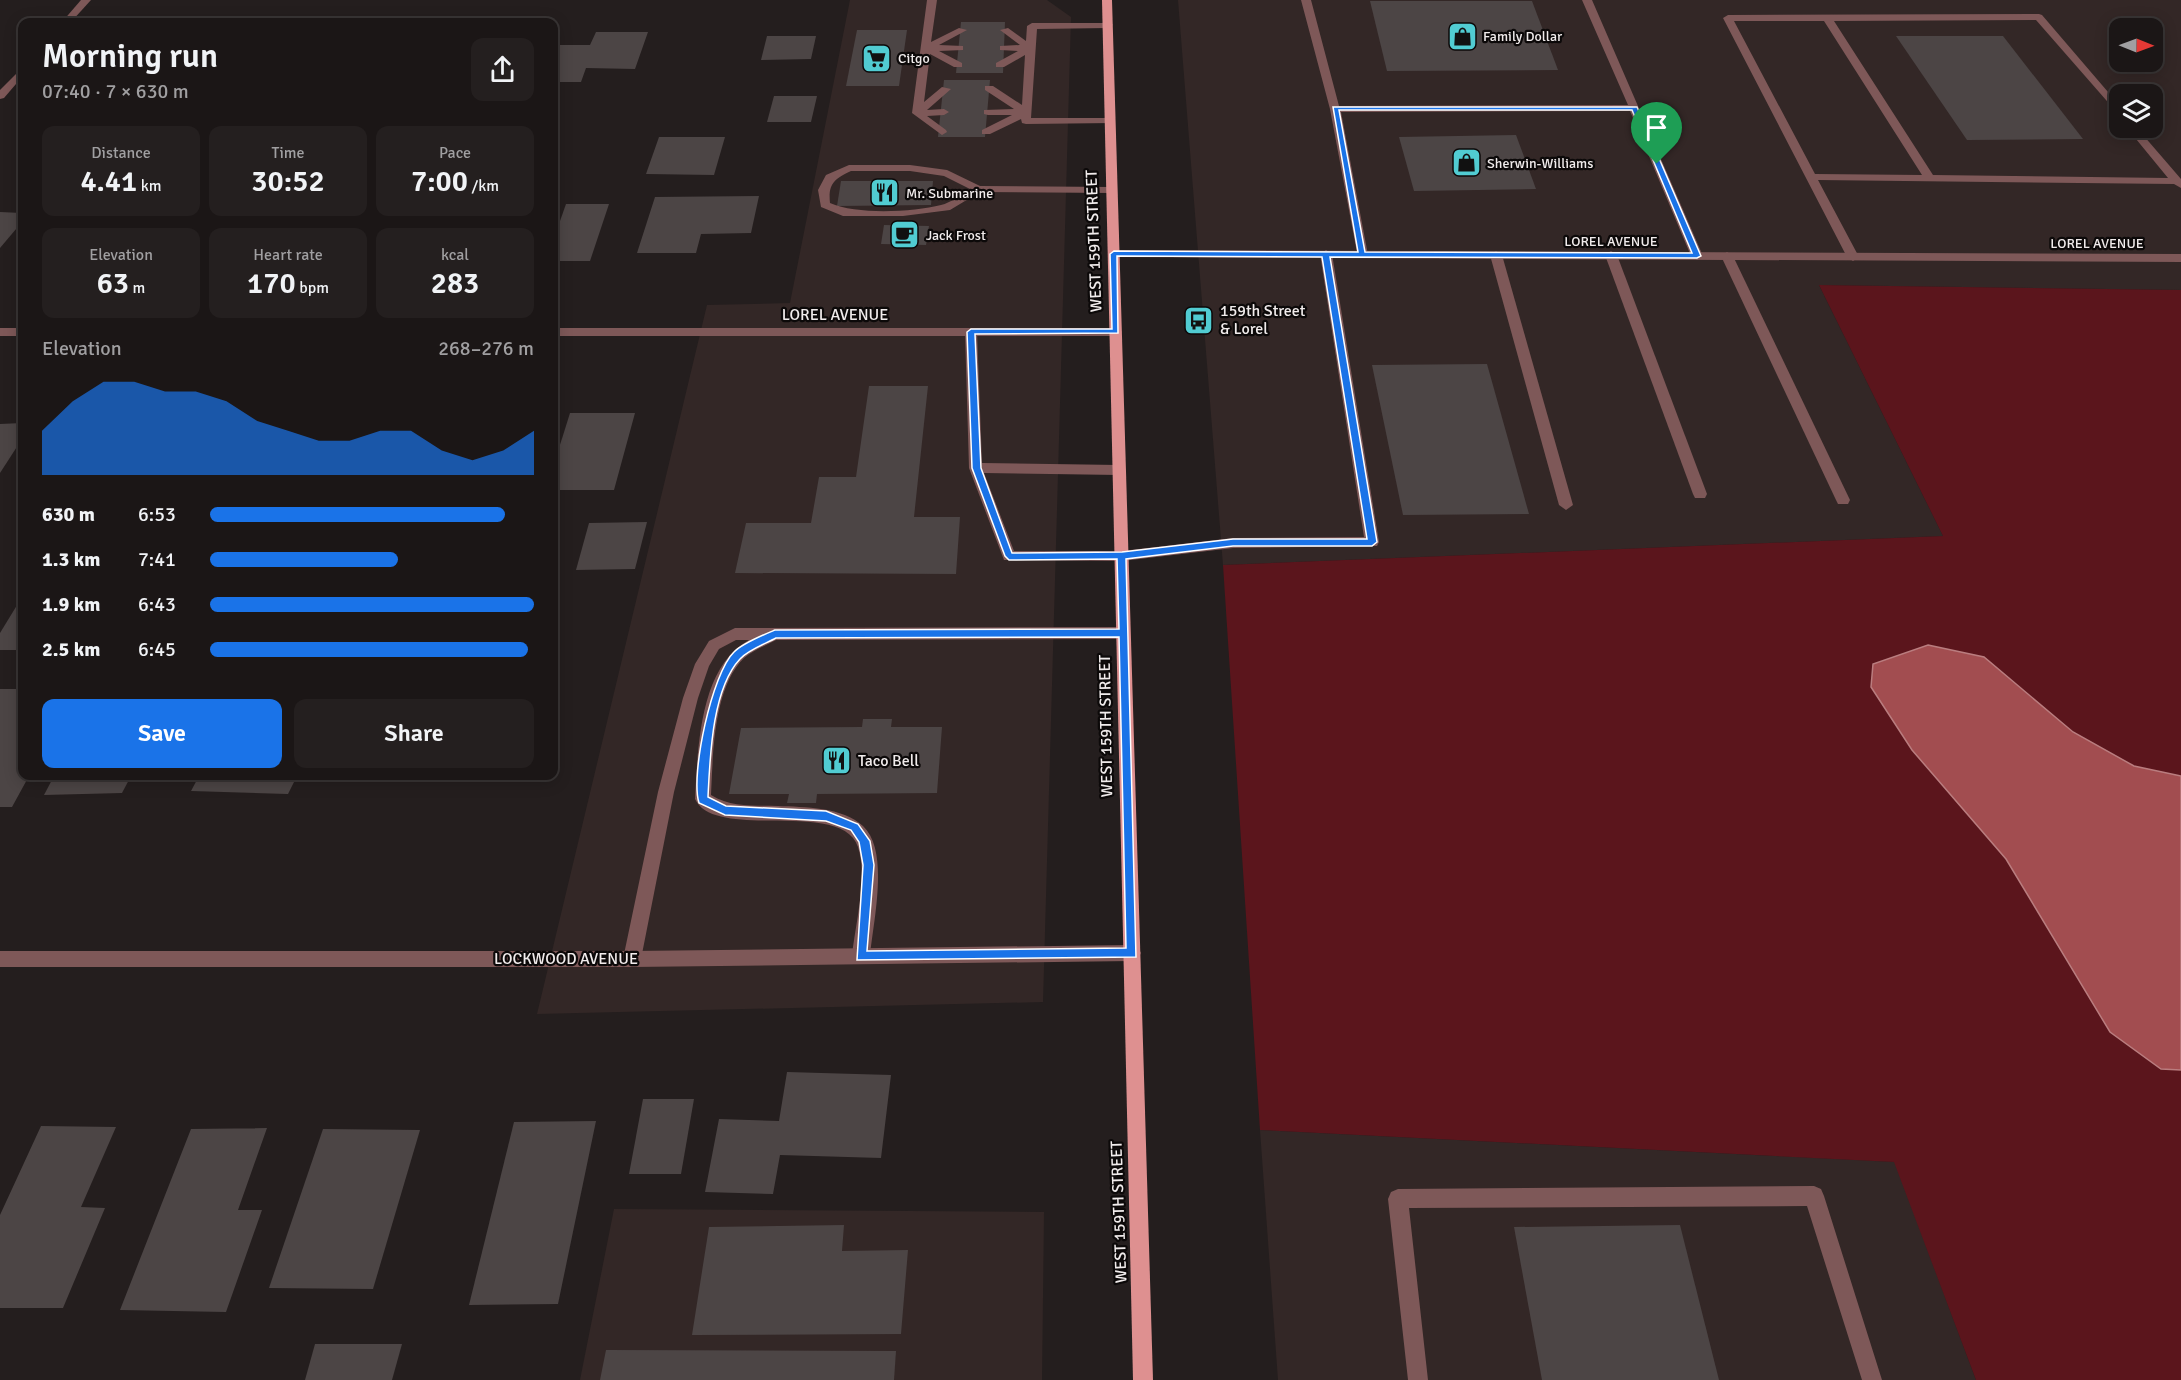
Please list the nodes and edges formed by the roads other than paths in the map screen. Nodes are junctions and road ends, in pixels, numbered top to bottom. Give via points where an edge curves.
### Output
1 (86, 0) edge
2 (932, 0) edge
3 (1107, 0) edge
4 (1306, 0) edge
5 (1587, 0) edge
6 (1827, 17) junction
7 (70, 18) edge
8 (1108, 25) junction
9 (962, 30) dead end
10 (1005, 30) dead end
11 (926, 48) junction
12 (960, 48) dead end
13 (1003, 48) dead end
14 (1030, 48) junction
15 (958, 65) dead end
16 (1000, 65) dead end
17 (18, 76) edge
18 (989, 88) dead end
19 (946, 89) dead end
20 (0, 96) edge
21 (2109, 100) edge
22 (1335, 108) junction
23 (1634, 108) junction
24 (944, 112) dead end
25 (988, 112) dead end
26 (1026, 112) junction
27 (917, 113) junction
28 (1110, 121) junction
29 (942, 132) dead end
30 (986, 132) dead end
31 (2141, 138) edge
32 (1812, 177) junction
33 (1929, 178) junction
34 (2179, 183) edge
35 (978, 189) junction
36 (1112, 190) junction
37 (1114, 254) junction
38 (1326, 254) junction
39 (1362, 255) junction
40 (1496, 255) junction
41 (1611, 255) junction
42 (1697, 256) junction
43 (1727, 256) junction
44 (1853, 256) junction
45 (2181, 258) edge
46 (0, 332) edge
47 (18, 332) edge
48 (558, 332) edge
49 (971, 332) junction
50 (1116, 332) junction
51 (976, 468) junction
52 (1119, 470) junction
53 (1700, 494) dead end
54 (1843, 500) dead end
55 (1566, 505) dead end
56 (1122, 556) junction
57 (1123, 633) junction
58 (775, 634) junction
59 (1132, 953) junction
60 (861, 956) junction
61 (0, 959) edge
62 (632, 959) junction
63 (1143, 1380) edge
64 (1418, 1380) edge
65 (1872, 1380) edge

1 - 7 street
2 - 11 street
3 - 8 main road, WEST 159TH STREET
4 - 22 street
5 - 23 street
6 - 21 street via 2039,17
6 - 32 street via 1728,18
6 - 33 street
8 - 14 street via 1032,26
8 - 28 main road, WEST 159TH STREET
9 - 11 street
10 - 14 street
11 - 12 street
11 - 15 street
11 - 27 street
13 - 14 street
14 - 16 street
14 - 26 street
17 - 20 street
18 - 26 street
19 - 27 street
22 - 23 street
22 - 39 street
23 - 42 street
24 - 27 street
25 - 26 street
26 - 28 street via 1026,121
26 - 30 street
27 - 29 street
28 - 36 main road, WEST 159TH STREET
31 - 34 street
32 - 33 street
32 - 44 street
33 - 34 street
35 - 35 street via 947,173 910,168 849,168 830,177 823,190 825,205 843,213 891,213 946,208
35 - 36 street
36 - 37 main road, WEST 159TH STREET
37 - 38 street, LOREL AVENUE
37 - 50 main road, WEST 159TH STREET
38 - 39 street, LOREL AVENUE
38 - 56 street via 1372,542 1233,543
39 - 40 street, LOREL AVENUE
40 - 41 street, LOREL AVENUE
40 - 55 street
41 - 42 street, LOREL AVENUE
41 - 53 street
42 - 43 street, LOREL AVENUE
43 - 44 street, LOREL AVENUE
43 - 54 street
44 - 45 street, LOREL AVENUE
46 - 47 street
48 - 49 street, LOREL AVENUE
49 - 50 street, LOREL AVENUE
49 - 51 street
50 - 52 main road, WEST 159TH STREET
51 - 52 street
51 - 56 street via 1009,556
52 - 56 main road, WEST 159TH STREET
56 - 57 main road, WEST 159TH STREET
57 - 58 street
57 - 59 main road, WEST 159TH STREET
58 - 60 street via 737,655 719,684 705,753 703,799 725,811 826,816 855,827 864,841 868,865
58 - 62 street via 735,634 714,645 699,672 683,721
59 - 60 street, LOCKWOOD AVENUE
59 - 63 main road, WEST 159TH STREET
60 - 62 street, LOCKWOOD AVENUE
61 - 62 street, LOCKWOOD AVENUE
64 - 65 street via 1398,1199 1802,1196 1814,1196

